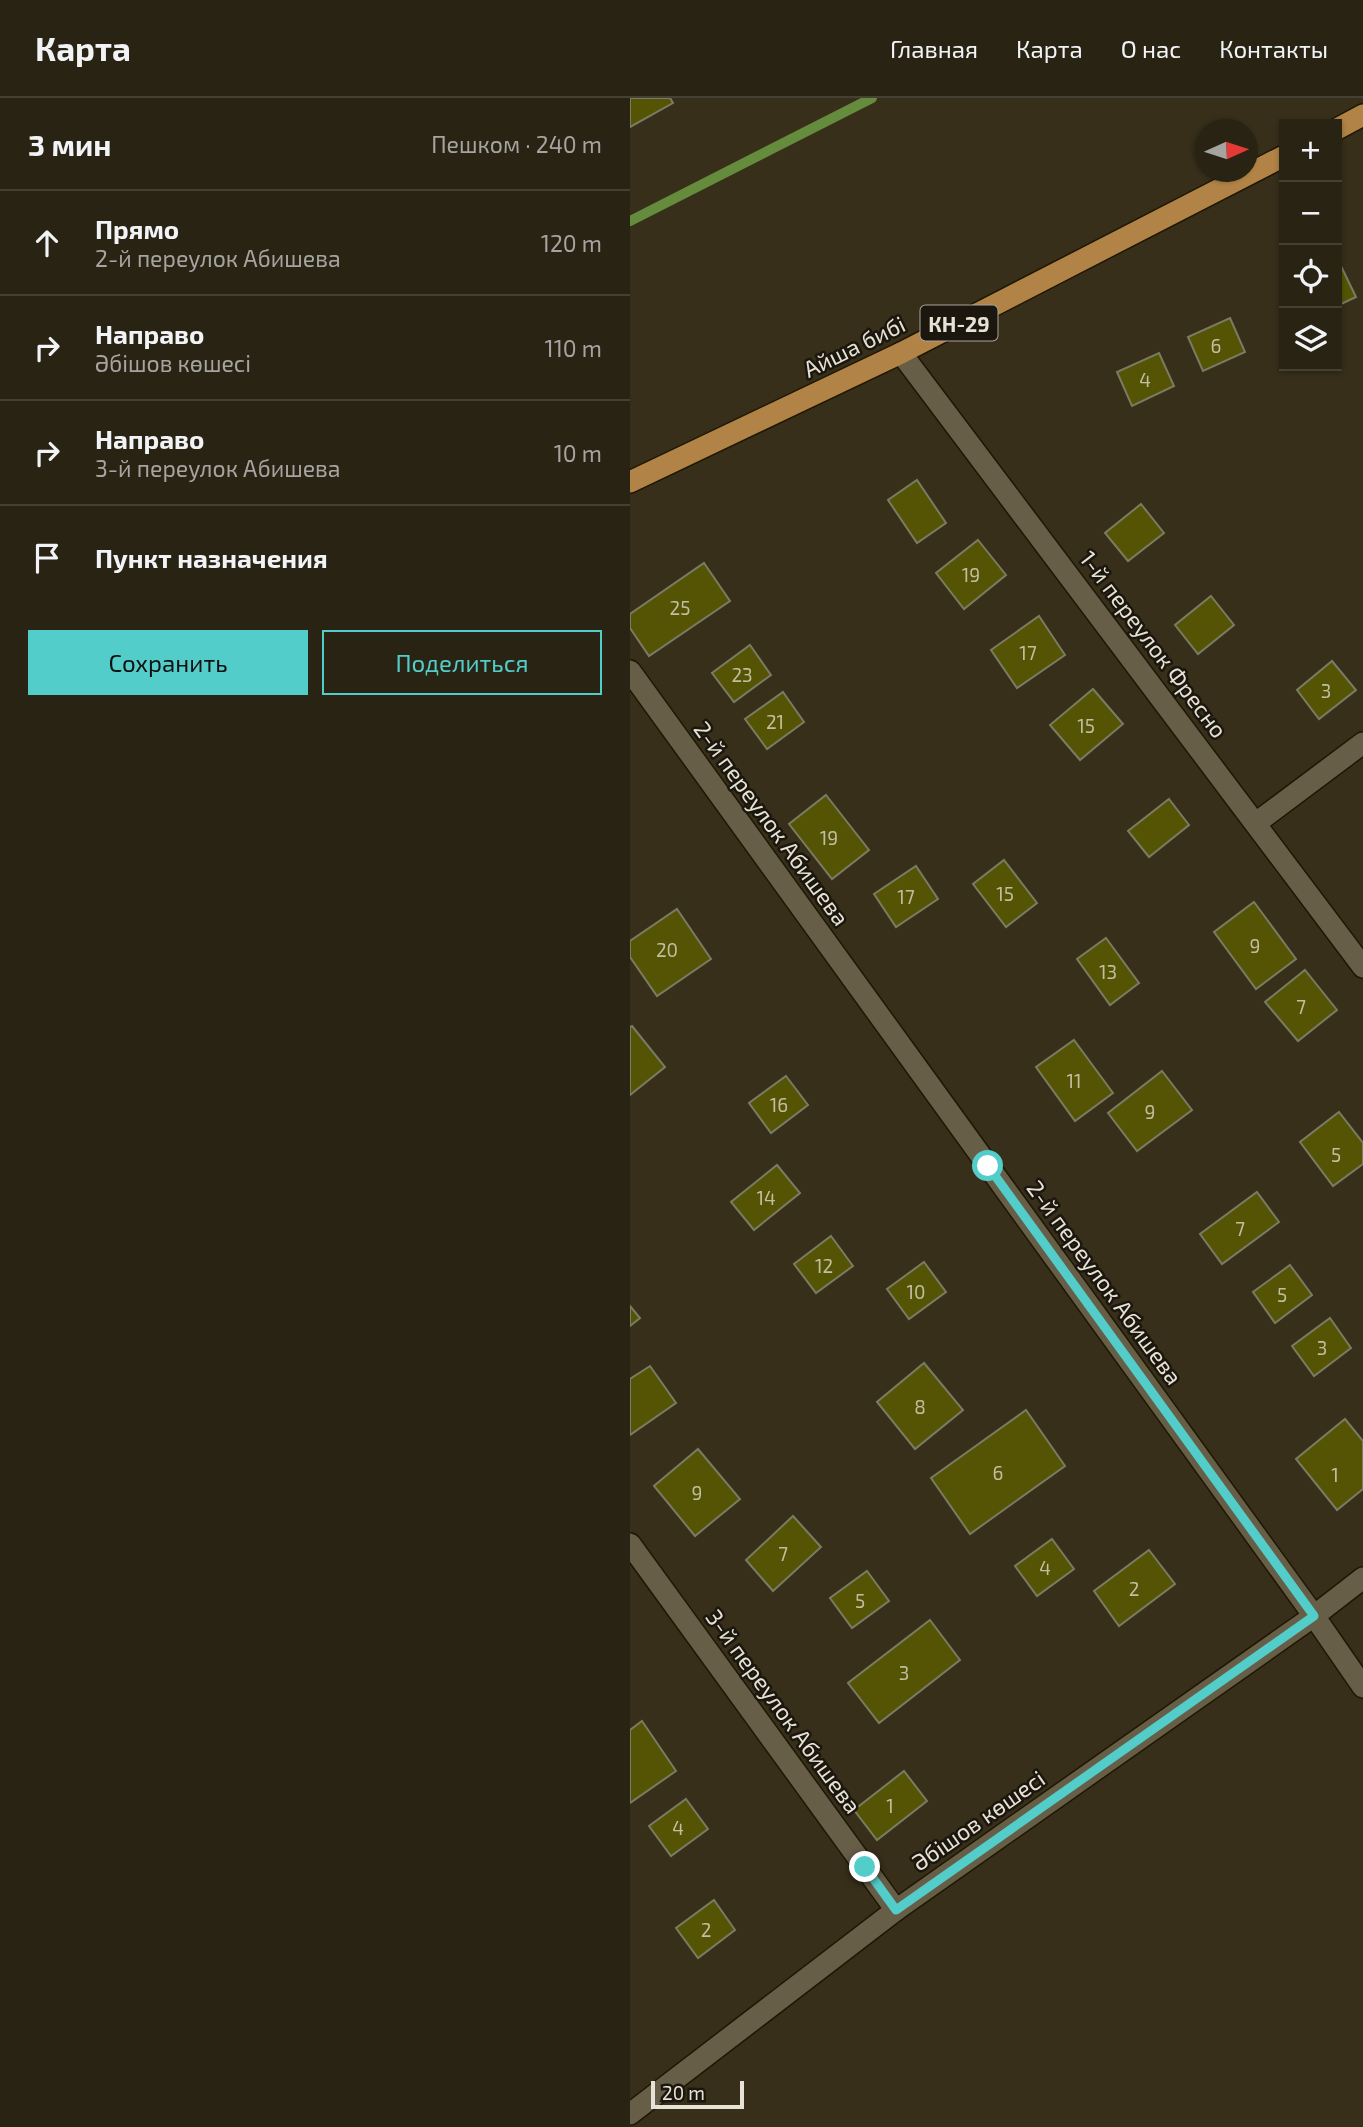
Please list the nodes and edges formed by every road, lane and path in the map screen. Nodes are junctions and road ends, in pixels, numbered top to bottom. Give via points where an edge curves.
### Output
1 (1363, 115) edge
2 (1342, 126) edge
3 (1279, 159) edge
4 (901, 353) junction
5 (630, 482) edge
6 (630, 671) edge
7 (1363, 743) edge
8 (1256, 823) junction
9 (1363, 967) edge
10 (630, 1544) edge
11 (1363, 1578) edge
12 (1314, 1616) junction
13 (1363, 1687) edge
14 (896, 1910) junction
15 (630, 2114) edge

1 - 2 main road
3 - 4 main road, Айша бибі / КН-29
4 - 5 main road, Айша бибі / КН-29
4 - 8 street, 1-й переулок Фресно
6 - 12 street, 2-й переулок Абишева
7 - 8 street
8 - 9 street, 1-й переулок Фресно
10 - 14 street, 3-й переулок Абишева
11 - 12 street, Әбішов көшесі
12 - 13 street, 2-й переулок Абишева
12 - 14 street, Әбішов көшесі
14 - 15 street, Әбішов көшесі

